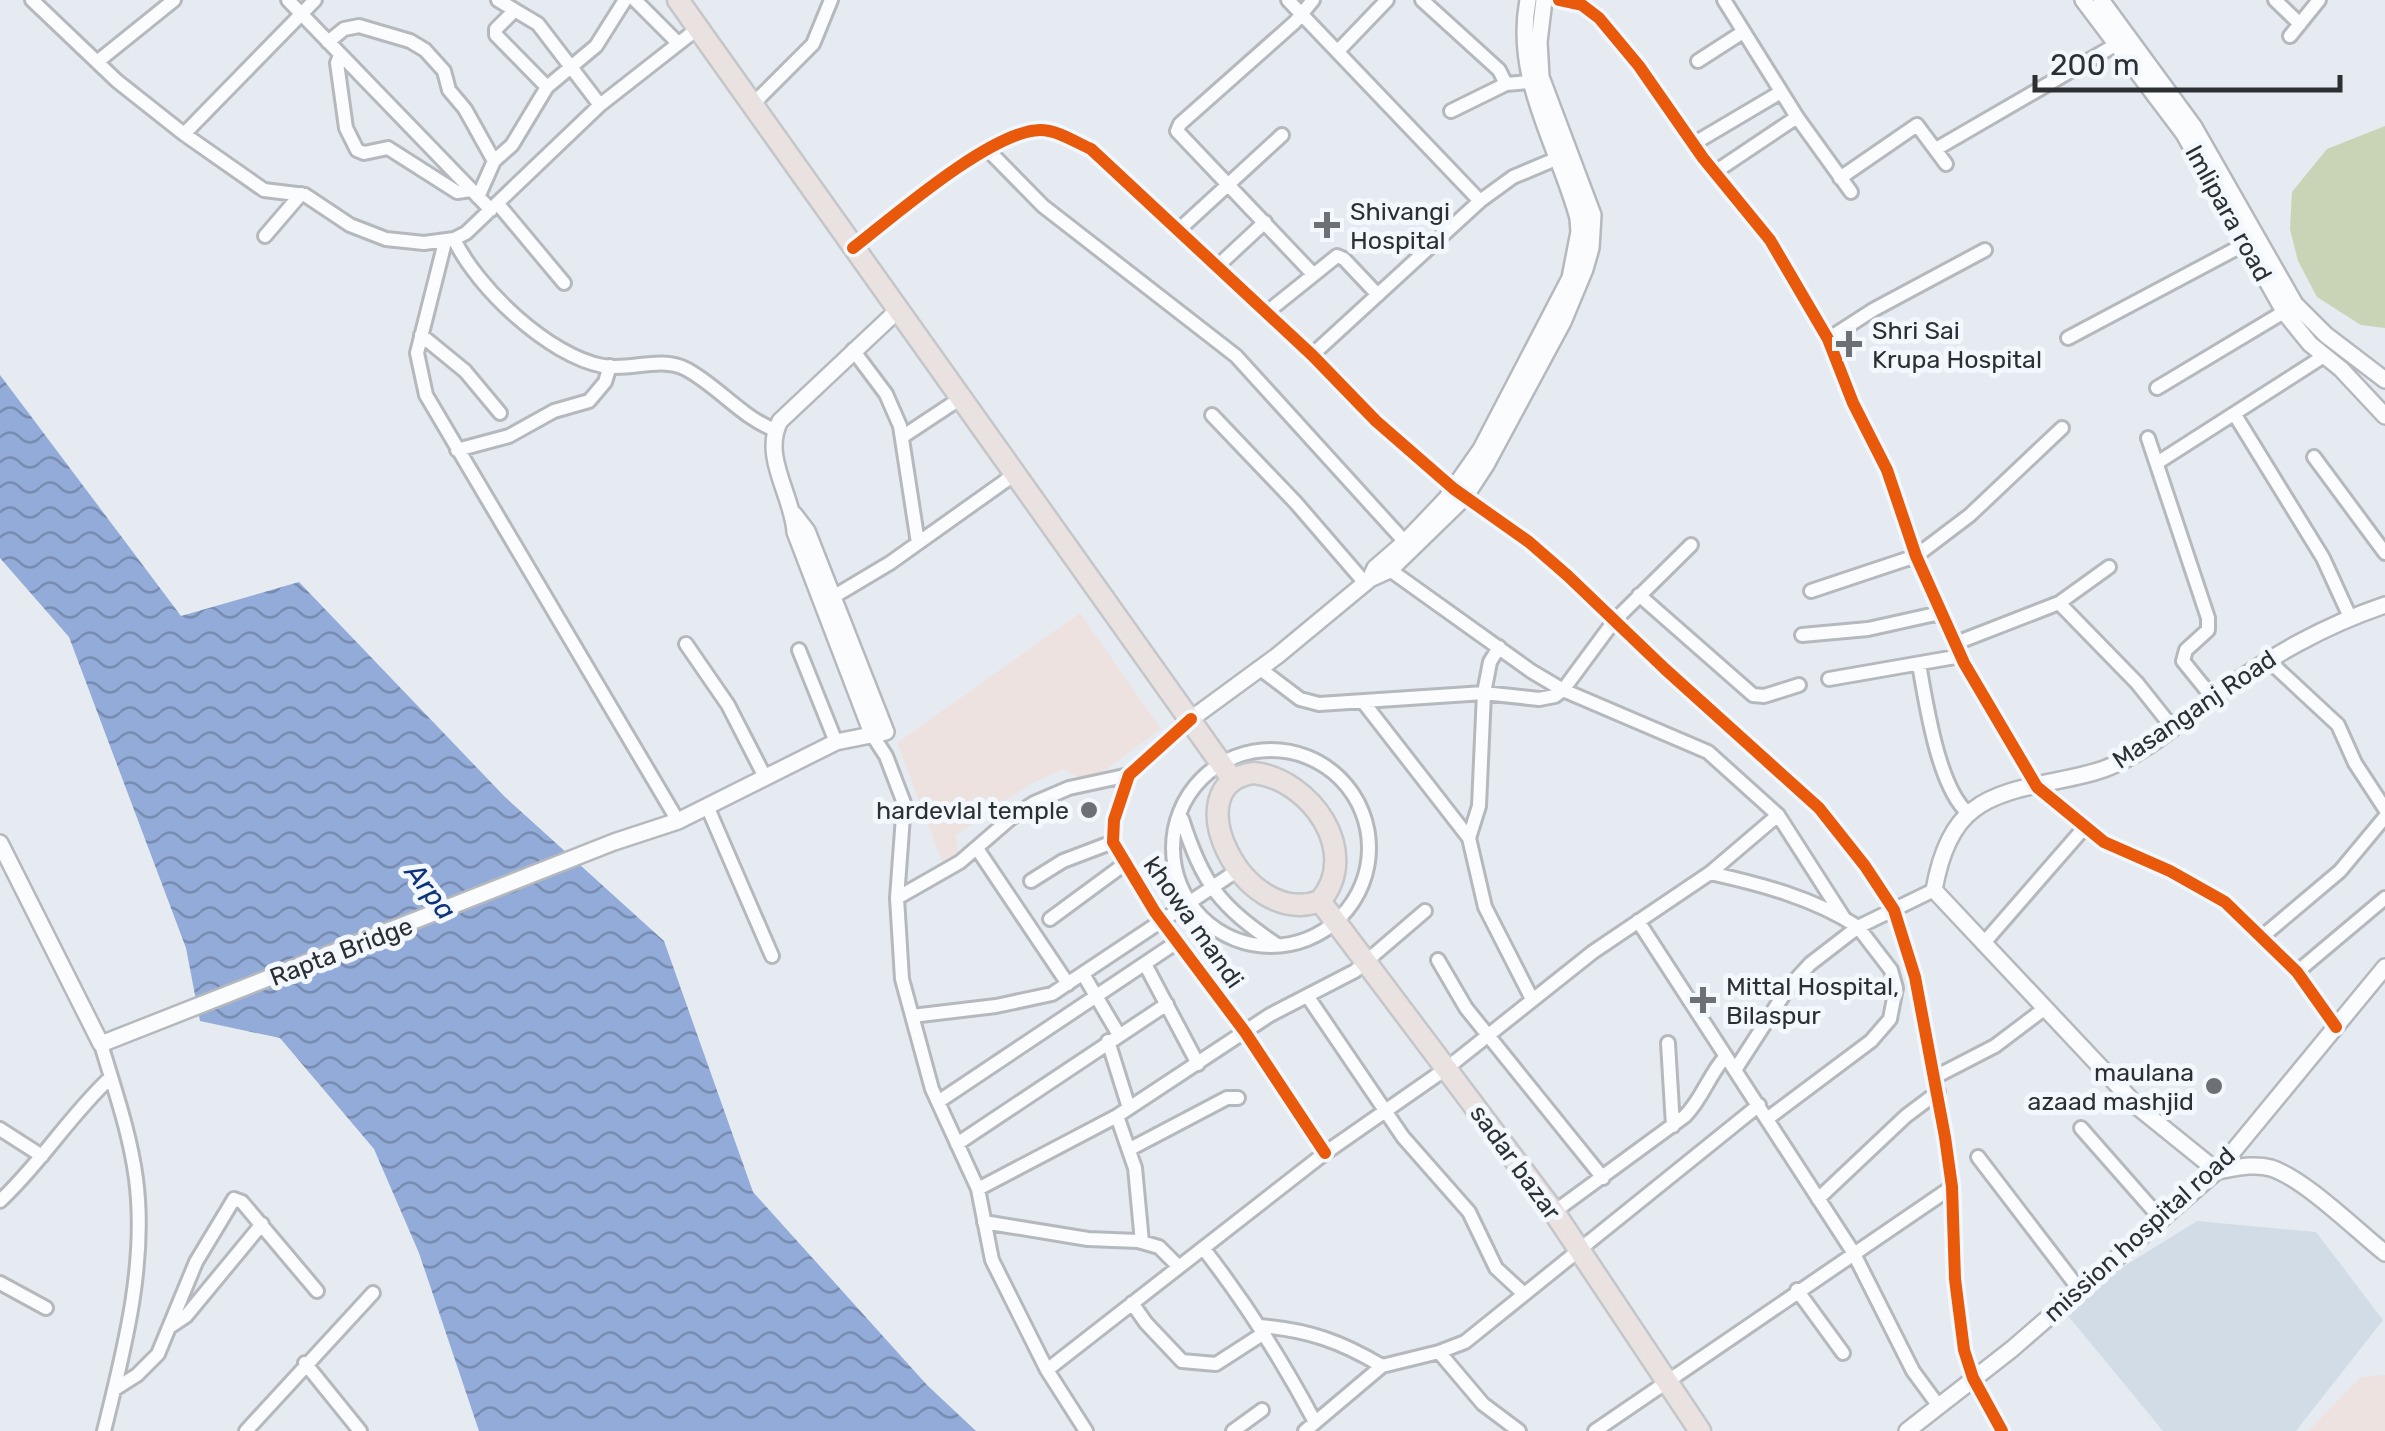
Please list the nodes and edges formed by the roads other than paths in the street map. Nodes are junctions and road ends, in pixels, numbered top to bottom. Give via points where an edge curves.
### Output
1 (32, 0) edge
2 (174, 0) edge
3 (288, 0) edge
4 (314, 0) edge
5 (498, 0) edge
6 (625, 0) edge
7 (635, 0) edge
8 (678, 0) edge
9 (831, 0) edge
10 (1288, 0) edge
11 (1313, 0) edge
12 (1387, 0) edge
13 (1422, 0) edge
14 (1528, 0) edge
15 (1544, 0) edge
16 (1559, 0) edge
17 (1724, 0) edge
18 (2083, 0) edge
19 (2100, 0) edge
20 (2274, 0) edge
21 (2319, 0) edge
22 (514, 10) junction
23 (1302, 13) junction
24 (302, 14) junction
25 (2300, 24) junction
26 (697, 28) junction
27 (1743, 32) junction
28 (2290, 36) dead end
29 (328, 42) junction
30 (678, 43) junction
31 (2117, 44) junction
32 (1338, 51) junction
33 (340, 55) junction
34 (1698, 61) dead end
35 (96, 62) junction
36 (571, 69) junction
37 (1530, 82) junction
38 (1506, 84) junction
39 (548, 87) junction
40 (1781, 92) junction
41 (600, 105) junction
42 (751, 106) junction
43 (1452, 111) dead end
44 (1797, 117) junction
45 (184, 134) junction
46 (1282, 135) dead end
47 (1693, 144) junction
48 (987, 149) junction
49 (1936, 149) junction
50 (1564, 156) junction
51 (494, 161) junction
52 (1946, 164) dead end
53 (1715, 172) junction
54 (1840, 178) junction
55 (1228, 183) junction
56 (1850, 192) dead end
57 (301, 194) junction
58 (474, 194) junction
59 (1480, 201) junction
60 (494, 207) junction
61 (1265, 222) junction
62 (1183, 226) dead end
63 (265, 236) dead end
64 (450, 240) junction
65 (2245, 244) junction
66 (853, 248) junction
67 (1985, 250) dead end
68 (1222, 262) dead end
69 (1312, 273) junction
70 (564, 283) dead end
71 (1378, 295) junction
72 (1271, 309) dead end
73 (2290, 309) junction
74 (898, 310) junction
75 (421, 334) junction
76 (2068, 338) dead end
77 (1828, 340) junction
78 (853, 350) junction
79 (1312, 354) junction
80 (2324, 356) junction
81 (610, 366) junction
82 (2385, 380) edge
83 (2157, 388) dead end
84 (960, 398) junction
85 (500, 413) dead end
86 (1212, 416) dead end
87 (2235, 416) junction
88 (2385, 416) edge
89 (2062, 428) dead end
90 (775, 430) junction
91 (902, 437) junction
92 (2148, 438) dead end
93 (457, 450) junction
94 (2314, 458) dead end
95 (2157, 463) junction
96 (1015, 474) junction
97 (1460, 493) junction
98 (794, 514) junction
99 (1406, 542) junction
100 (918, 543) junction
101 (1691, 546) dead end
102 (2385, 553) edge
103 (1916, 556) junction
104 (2110, 567) dead end
105 (1390, 570) junction
106 (1368, 581) junction
107 (1811, 592) dead end
108 (1638, 595) junction
109 (834, 597) junction
110 (2058, 602) junction
111 (2385, 605) edge
112 (1940, 612) junction
113 (2350, 617) junction
114 (1614, 621) junction
115 (1802, 635) dead end
116 (686, 644) dead end
117 (1499, 648) junction
118 (1959, 649) junction
119 (799, 650) dead end
120 (2268, 660) junction
121 (1919, 664) junction
122 (1260, 668) junction
123 (1828, 679) dead end
124 (1799, 685) dead end
125 (1563, 690) junction
126 (1484, 693) junction
127 (2213, 698) junction
128 (1364, 703) junction
129 (872, 715) junction
130 (1191, 718) junction
131 (2172, 727) junction
132 (880, 734) junction
133 (840, 741) junction
134 (1226, 770) junction
135 (1130, 775) junction
136 (765, 777) junction
137 (2037, 787) junction
138 (707, 806) junction
139 (2385, 809) edge
140 (1968, 813) junction
141 (1778, 815) junction
142 (1181, 816) junction
143 (2385, 817) edge
144 (678, 821) junction
145 (2084, 828) junction
146 (1469, 838) junction
147 (1113, 842) junction
148 (0, 844) edge
149 (978, 850) junction
150 (1126, 863) junction
151 (1238, 870) junction
152 (1710, 872) junction
153 (1031, 881) dead end
154 (1210, 888) junction
155 (1934, 890) junction
156 (898, 898) junction
157 (2385, 898) edge
158 (1320, 901) junction
159 (1187, 902) junction
160 (1894, 910) junction
161 (1425, 911) dead end
162 (1844, 918) junction
163 (1050, 919) dead end
164 (1160, 920) junction
165 (1335, 921) junction
166 (1638, 921) junction
167 (1858, 926) junction
168 (2263, 936) junction
169 (1177, 942) junction
170 (1982, 944) junction
171 (1276, 945) junction
172 (772, 956) dead end
173 (1438, 960) dead end
174 (1367, 963) junction
175 (1145, 964) junction
176 (2385, 968) edge
177 (2297, 972) junction
178 (1082, 974) junction
179 (1068, 984) junction
180 (1308, 996) junction
181 (1097, 997) junction
182 (1532, 998) junction
183 (1167, 1004) junction
184 (2044, 1008) junction
185 (912, 1016) junction
186 (2336, 1027) junction
187 (1245, 1032) junction
188 (1487, 1035) junction
189 (1113, 1038) junction
190 (101, 1044) junction
191 (1668, 1044) dead end
192 (1726, 1056) junction
193 (1198, 1064) junction
194 (1446, 1068) junction
195 (1736, 1070) junction
196 (111, 1076) junction
197 (1935, 1077) junction
198 (1938, 1092) junction
199 (1238, 1098) dead end
200 (938, 1102) junction
201 (1759, 1105) junction
202 (1384, 1110) junction
203 (1123, 1112) junction
204 (1768, 1120) junction
205 (1672, 1126) junction
206 (2080, 1128) dead end
207 (0, 1129) edge
208 (958, 1144) junction
209 (1130, 1149) junction
210 (1325, 1153) junction
211 (42, 1156) junction
212 (1978, 1156) dead end
213 (2217, 1171) junction
214 (1602, 1178) junction
215 (1952, 1187) junction
216 (978, 1190) junction
217 (1818, 1199) junction
218 (0, 1200) edge
219 (1554, 1212) junction
220 (2161, 1219) junction
221 (984, 1222) junction
222 (262, 1224) junction
223 (1142, 1242) junction
224 (1202, 1248) junction
225 (1580, 1250) junction
226 (1852, 1252) junction
227 (2385, 1253) edge
228 (1179, 1267) junction
229 (0, 1283) edge
230 (2079, 1289) junction
231 (1797, 1290) junction
232 (317, 1291) dead end
233 (373, 1293) dead end
234 (1523, 1293) junction
235 (1132, 1304) junction
236 (46, 1308) dead end
237 (171, 1326) junction
238 (1262, 1329) junction
239 (1439, 1352) junction
240 (1843, 1353) dead end
241 (305, 1363) junction
242 (1382, 1366) junction
243 (1047, 1370) junction
244 (1973, 1378) junction
245 (1665, 1381) junction
246 (114, 1389) junction
247 (1938, 1404) junction
248 (1262, 1410) dead end
249 (1310, 1427) edge
250 (104, 1431) edge
251 (246, 1431) edge
252 (360, 1431) edge
253 (1086, 1431) edge
254 (1234, 1431) edge
255 (1518, 1431) edge
256 (1595, 1431) edge
257 (1700, 1431) edge
258 (1908, 1431) edge
259 (2002, 1431) edge

1 - 35 street
2 - 35 street
3 - 24 street
4 - 24 street
5 - 22 street
6 - 36 street via 596,46
7 - 30 street
8 - 26 main road
9 - 42 street via 813,44
10 - 23 street
11 - 23 street
12 - 32 street
13 - 38 street
14 - 37 street
15 - 50 street via 1541,77
16 - 47 street via 1599,18
17 - 27 street
18 - 31 street, Imlipara road
19 - 73 street, Imlipara road via 2194,126
20 - 25 street
21 - 25 street
22 - 36 street via 538,24
22 - 39 street via 496,35
23 - 32 street
23 - 55 street via 1178,128 1183,141
24 - 29 street
24 - 45 street
25 - 28 street
26 - 30 street
26 - 42 main road
27 - 34 street
27 - 40 street
29 - 33 street
29 - 51 street via 359,26 425,50 444,71
30 - 41 street
31 - 49 street
31 - 65 street, Imlipara road via 2184,134
32 - 59 street
33 - 58 street
33 - 58 street via 344,119 357,150 388,148 457,192
35 - 45 street
36 - 39 street
36 - 41 street
37 - 38 street
37 - 50 street
38 - 43 street
39 - 51 street
40 - 44 street
40 - 47 street
41 - 60 street
42 - 66 main road
44 - 53 street
44 - 54 street
45 - 57 street via 264,190
46 - 55 street
47 - 53 street
48 - 66 street
48 - 79 street via 1039,130 1090,150
48 - 99 street via 1044,206 1236,356
49 - 52 street
49 - 54 street via 1917,125
50 - 59 street via 1513,177
50 - 97 street via 1591,248 1563,322 1486,466
51 - 58 street
53 - 77 street via 1770,240
54 - 56 street
55 - 61 street
55 - 62 street
57 - 63 street
57 - 64 street via 366,234
58 - 60 street
59 - 71 street
60 - 64 street
60 - 70 street
61 - 68 street
61 - 69 street
64 - 75 street
64 - 81 street via 504,308 560,346
65 - 73 street, Imlipara road
65 - 76 street
66 - 74 main road
67 - 77 street
69 - 71 street via 1340,256
69 - 72 street
71 - 79 street
73 - 80 street, Imlipara road
73 - 82 street, Imlipara road
73 - 83 street
74 - 78 street
74 - 84 main road
75 - 85 street
75 - 93 street via 418,372
77 - 103 street
78 - 90 street
78 - 91 street via 886,394
79 - 97 street
80 - 87 street
80 - 88 street, Imlipara road
81 - 90 street via 660,363 688,370
81 - 93 street via 590,400 509,436
84 - 91 street
84 - 96 main road
86 - 106 street
87 - 95 street
87 - 113 street via 2323,558
89 - 103 street
90 - 98 street via 773,450
91 - 100 street
92 - 95 street
93 - 144 street
94 - 102 street
95 - 127 street via 2208,618 2208,630 2183,661
96 - 100 street
96 - 130 main road
97 - 99 street
97 - 105 street
97 - 114 street via 1529,542
98 - 109 street
98 - 129 street via 795,532
99 - 106 street
100 - 109 street
101 - 108 street
103 - 107 street
103 - 112 street
104 - 110 street
105 - 106 street
105 - 117 street
106 - 122 street
108 - 114 street
108 - 124 street via 1753,695
109 - 129 street
110 - 118 street
110 - 131 street
111 - 113 street, Masanganj Road
112 - 115 street
112 - 118 street
113 - 120 street, Masanganj Road
114 - 125 street
114 - 160 street via 1819,808
116 - 136 street
117 - 125 street
117 - 126 street
118 - 121 street
118 - 137 street
119 - 133 street
120 - 127 street, Masanganj Road
120 - 139 street via 2338,725
121 - 123 street
121 - 140 street via 1930,729 1957,802
122 - 128 street via 1309,702
122 - 130 street
125 - 126 street via 1539,699
125 - 141 street via 1708,752
126 - 128 street
126 - 146 street via 1479,806
127 - 131 street, Masanganj Road
128 - 146 street
129 - 132 street
129 - 133 street
130 - 134 main road
130 - 135 street, khowa mandi
131 - 137 street, Masanganj Road via 2102,770
132 - 133 street
132 - 156 street via 904,803
133 - 136 street, Rapta Bridge
134 - 142 street via 1189,799
134 - 151 main road via 1218,820
134 - 158 main road via 1267,774 1296,790 1324,820 1336,854
134 - 165 street via 1243,750 1296,751 1349,791 1365,822 1366,872 1353,903
135 - 147 street, khowa mandi
135 - 149 street via 1050,794
136 - 138 street, Rapta Bridge
137 - 140 street, Masanganj Road
137 - 145 street
138 - 144 street, Rapta Bridge
138 - 172 street
140 - 155 street via 1938,864
141 - 152 street
141 - 162 street
142 - 154 street
142 - 159 street via 1177,860
143 - 168 street via 2340,871
144 - 190 street, Rapta Bridge
145 - 168 street via 2211,892
145 - 170 street
146 - 182 street via 1485,907
147 - 150 street, khowa mandi
147 - 153 street via 1063,860
148 - 190 street
149 - 156 street
149 - 179 street
150 - 163 street
150 - 164 street, khowa mandi
151 - 154 street
151 - 158 main road via 1283,903
152 - 162 street
152 - 166 street
154 - 159 street
154 - 171 street
155 - 160 street
155 - 170 street
156 - 185 street via 902,979
157 - 177 street
158 - 165 main road, sadar bazar
159 - 164 street
159 - 171 street via 1227,936
160 - 167 street
160 - 197 street
161 - 174 street
162 - 167 street
164 - 169 street, khowa mandi
164 - 178 street
165 - 171 street via 1303,940
165 - 174 main road, sadar bazar
166 - 182 street
166 - 192 street
167 - 195 street via 1788,988
167 - 204 street via 1891,970 1896,988 1890,1019
168 - 177 street
169 - 175 street
169 - 187 street, khowa mandi
170 - 184 street
173 - 188 street
174 - 180 street
174 - 194 main road, sadar bazar
175 - 181 street
175 - 183 street
176 - 186 street, mission hospital road
177 - 186 street
178 - 179 street
178 - 181 street
179 - 185 street via 1040,999
180 - 187 street
180 - 202 street
181 - 189 street
181 - 200 street
182 - 188 street
183 - 189 street
183 - 193 street
184 - 197 street via 1995,1046
184 - 213 street via 2139,1108
185 - 200 street
186 - 213 street, mission hospital road
187 - 193 street
187 - 210 street, khowa mandi
188 - 194 street
188 - 214 street
189 - 203 street
189 - 208 street
190 - 196 street
191 - 205 street
192 - 195 street
192 - 205 street via 1698,1103
193 - 203 street
194 - 202 street
194 - 219 main road, sadar bazar
195 - 201 street
196 - 211 street
196 - 246 street via 140,1221
197 - 198 street
198 - 215 street
198 - 217 street
199 - 209 street
200 - 208 street
201 - 204 street
201 - 225 street
202 - 210 street
202 - 234 street via 1469,1212 1496,1268
203 - 209 street
203 - 216 street
204 - 217 street
205 - 214 street
206 - 220 street
207 - 211 street
208 - 216 street
209 - 223 street
210 - 224 street
211 - 218 street
212 - 230 street
213 - 220 street, mission hospital road
213 - 227 street via 2251,1165 2290,1177
214 - 219 street
215 - 226 street
215 - 244 street via 1959,1324
216 - 221 street
217 - 226 street
219 - 225 main road, sadar bazar
220 - 230 street, mission hospital road
221 - 223 street
221 - 243 street via 992,1260
222 - 232 street
222 - 237 street
222 - 237 street via 238,1199 231,1202 196,1262
223 - 228 street via 1159,1247
224 - 228 street
224 - 238 street
225 - 234 street
225 - 245 main road, sadar bazar
226 - 231 street
226 - 247 street via 1913,1371
228 - 235 street
229 - 236 street
230 - 244 street, mission hospital road
231 - 240 street
231 - 245 street
233 - 241 street
234 - 239 street via 1465,1342
235 - 238 street via 1182,1361 1216,1364
235 - 243 street
237 - 246 street via 150,1364
238 - 242 street via 1300,1330
238 - 249 street
239 - 242 street
239 - 255 street via 1464,1386
241 - 251 street
241 - 252 street
242 - 249 street
243 - 253 street
244 - 247 street, mission hospital road
244 - 259 street
245 - 256 street
245 - 257 main road, sadar bazar
246 - 250 street
247 - 258 street, mission hospital road
248 - 254 street

